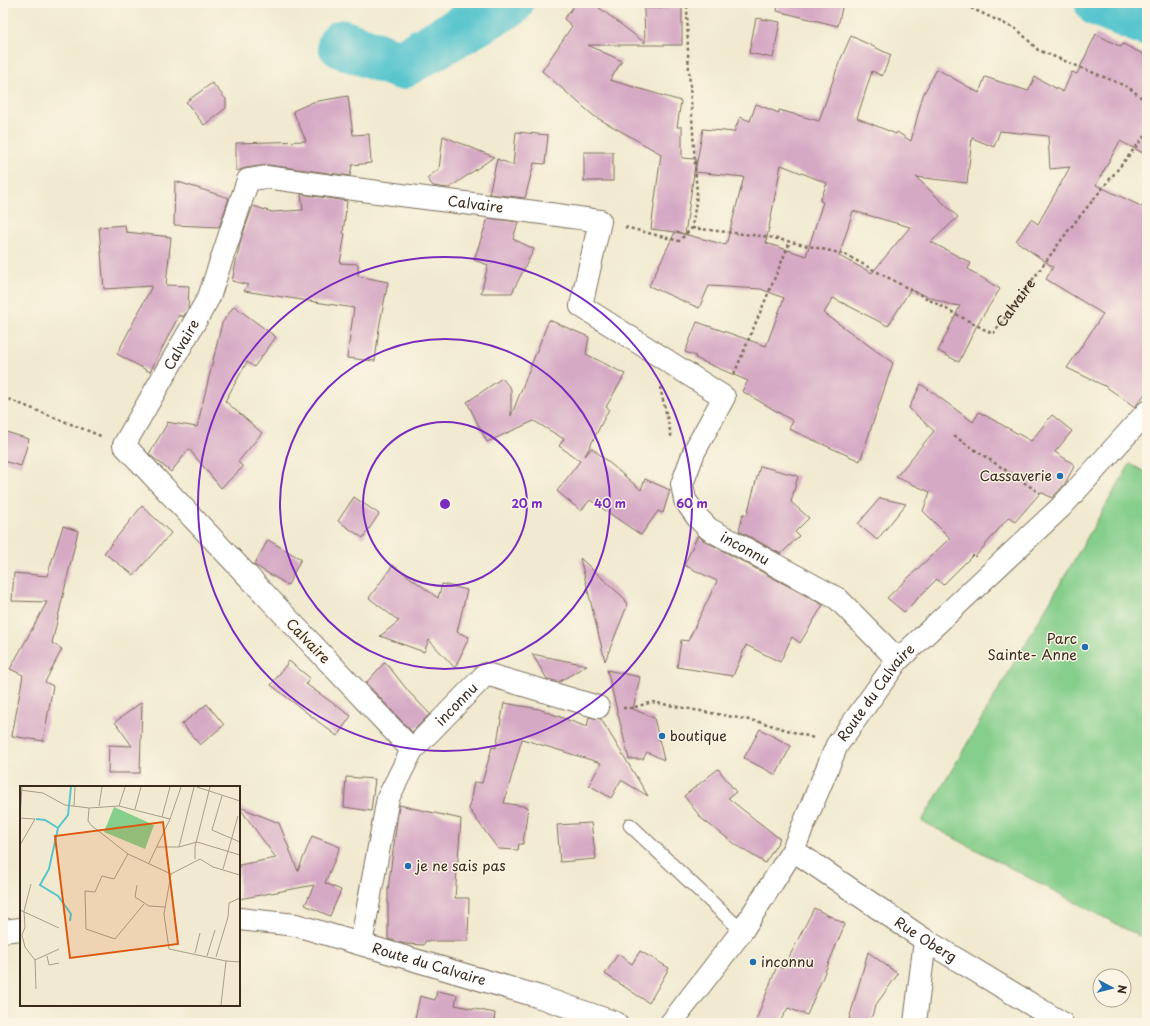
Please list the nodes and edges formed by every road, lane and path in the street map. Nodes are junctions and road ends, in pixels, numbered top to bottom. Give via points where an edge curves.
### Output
1 (687, 3) edge
2 (960, 3) edge
3 (1147, 102) edge
4 (1147, 133) edge
5 (600, 220) junction
6 (692, 228) junction
7 (790, 242) junction
8 (653, 354) junction
9 (3, 397) edge
10 (724, 397) junction
11 (1147, 412) edge
12 (954, 436) dead end
13 (124, 445) junction
14 (673, 446) dead end
15 (1060, 507) junction
16 (898, 660) junction
17 (598, 707) joint
18 (837, 745) junction
19 (412, 750) junction
20 (630, 825) dead end
21 (793, 850) junction
22 (240, 920) edge
23 (20, 929) edge
24 (3, 931) edge
25 (742, 931) junction
26 (925, 940) junction
27 (361, 944) junction
28 (616, 1023) edge
29 (671, 1023) edge
30 (915, 1023) edge
31 (1062, 1023) edge

1 - 6 path via 697,195
2 - 3 path via 1018,30 1038,50 1128,87
4 - 7 path, Calvaire via 1068,231 993,334 844,254
5 - 6 path via 679,241
5 - 8 street via 581,306
5 - 13 street, Calvaire via 266,177 248,180 209,297
6 - 7 path, Calvaire
7 - 10 path
8 - 10 street
8 - 14 path
9 - 13 path
10 - 16 street, inconnu via 689,465 682,484 685,500 697,518 709,529 838,599
11 - 15 street, Route du Calvaire
12 - 15 path
13 - 19 street, Calvaire
15 - 16 street, Route du Calvaire
16 - 18 street, Route du Calvaire
17 - 18 path via 632,708 652,702 760,722
17 - 19 street, inconnu via 486,674
18 - 21 street, Route du Calvaire
19 - 27 street via 388,798
20 - 25 lane
21 - 25 street, Route du Calvaire
21 - 26 street, Rue Oberg
22 - 27 street, Route du Calvaire via 296,925
23 - 24 street
25 - 29 street, Route du Calvaire
26 - 30 street, Rue Oberg
26 - 31 street, Rue Oberg
27 - 28 street, Route du Calvaire via 540,997

